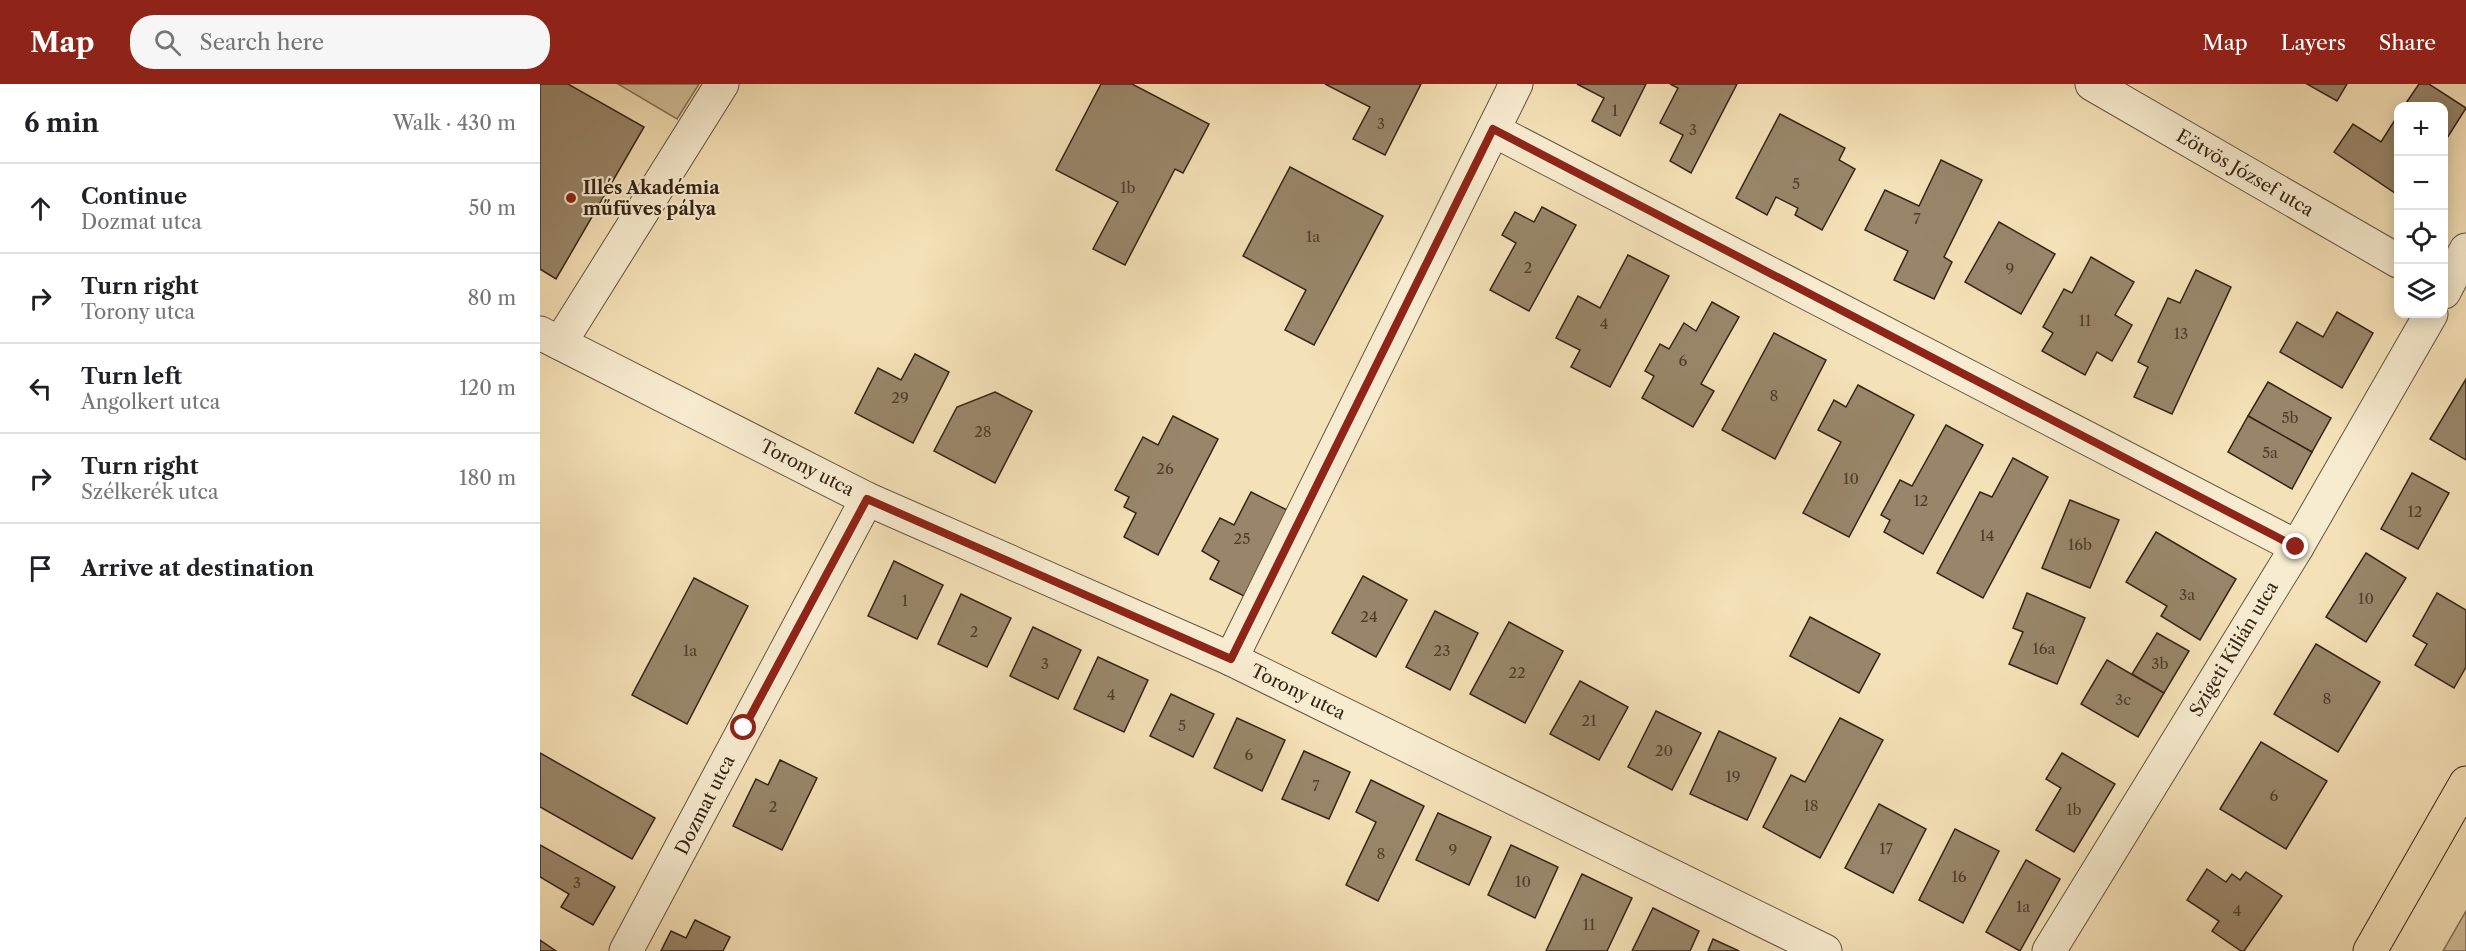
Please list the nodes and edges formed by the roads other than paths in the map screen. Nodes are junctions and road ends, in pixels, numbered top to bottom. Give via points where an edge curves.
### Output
1 (722, 84) edge
2 (1516, 84) edge
3 (2092, 84) edge
4 (1493, 129) junction
5 (2466, 250) edge
6 (2394, 259) edge
7 (2448, 291) edge
8 (2433, 318) edge
9 (550, 338) edge
10 (867, 499) junction
11 (2296, 547) junction
12 (1231, 659) junction
13 (2466, 783) edge
14 (627, 951) edge
15 (1825, 951) edge
16 (2049, 951) edge
17 (2370, 951) edge

1 - 9 street
2 - 4 street
3 - 6 street, Eötvös József utca
4 - 11 street
4 - 12 street
5 - 7 street, Szigeti Kilián utca
8 - 11 street, Szigeti Kilián utca
9 - 10 street, Torony utca
10 - 12 street, Torony utca
10 - 14 street, Dozmat utca
11 - 16 street, Szigeti Kilián utca
12 - 15 street, Torony utca
13 - 17 main road

